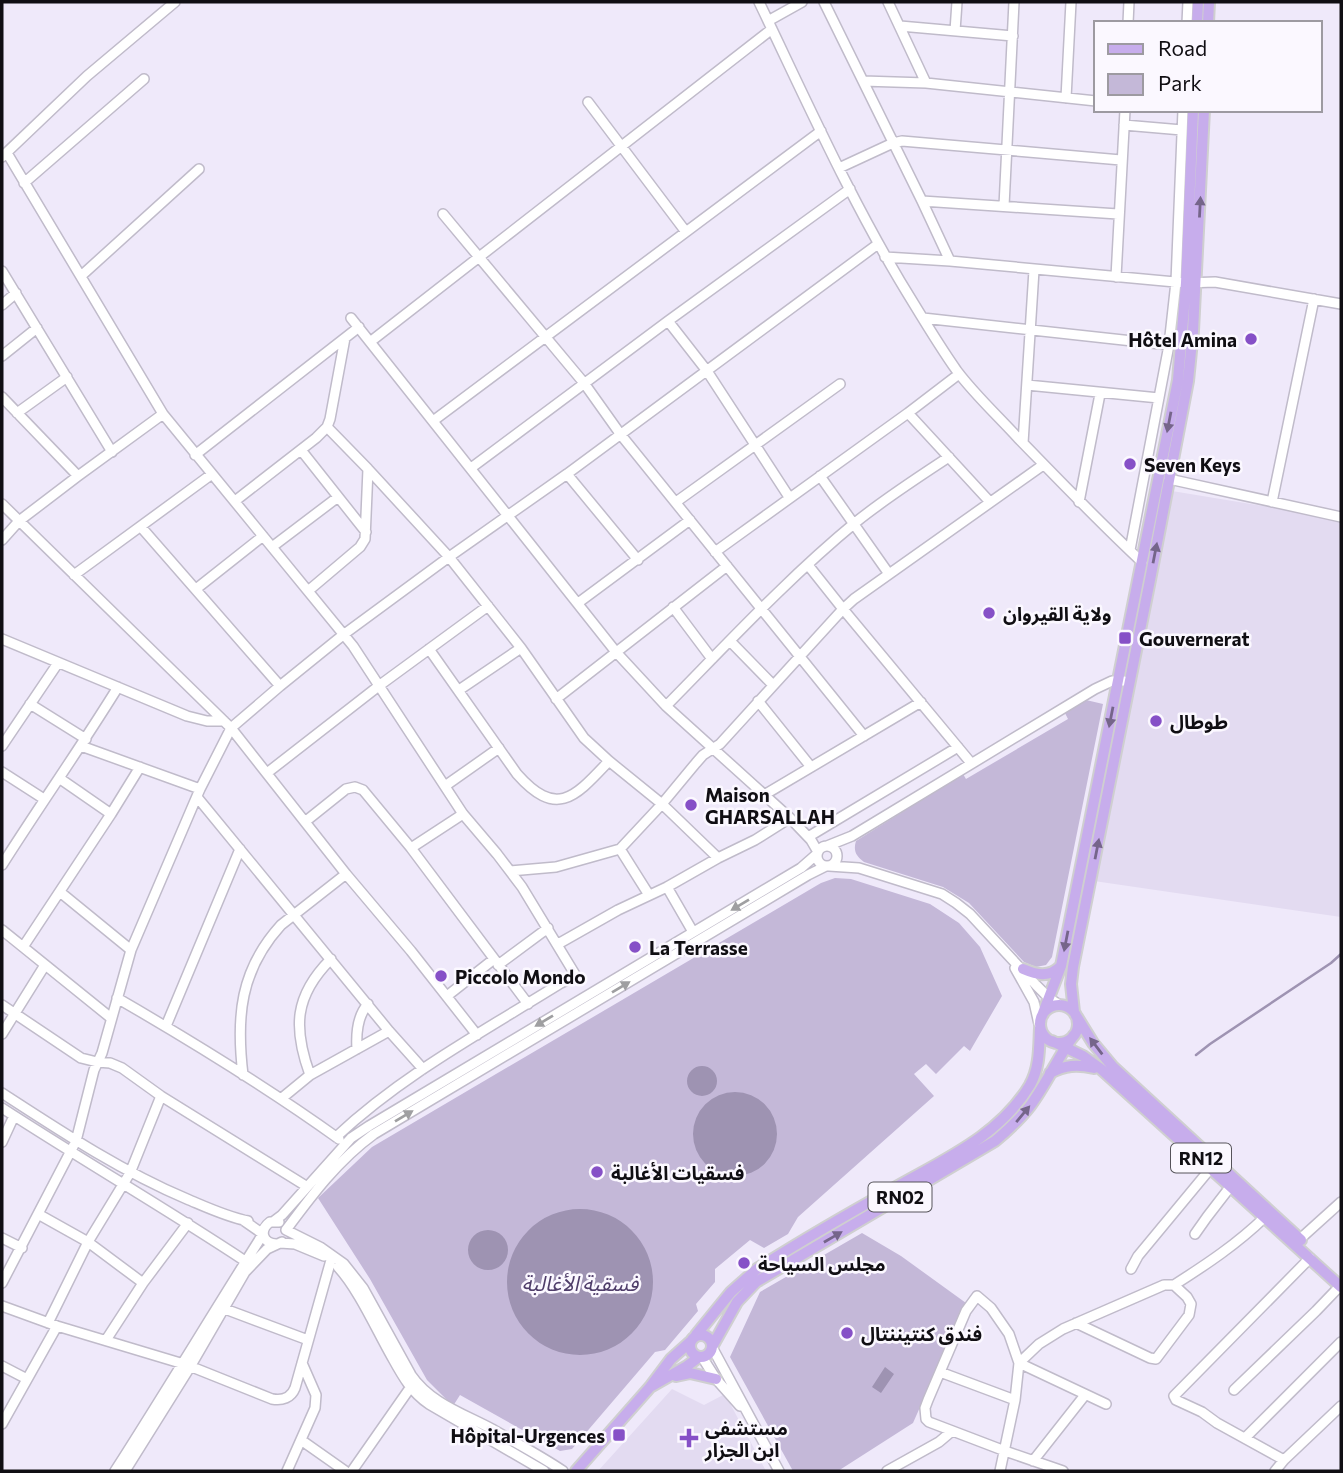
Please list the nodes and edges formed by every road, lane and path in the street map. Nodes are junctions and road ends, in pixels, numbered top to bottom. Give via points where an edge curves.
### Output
1 (175, 2) edge
2 (759, 2) edge
3 (803, 2) edge
4 (824, 2) edge
5 (888, 2) edge
6 (957, 2) edge
7 (1014, 2) edge
8 (1071, 2) edge
9 (1129, 2) edge
10 (1188, 2) edge
11 (1198, 2) edge
12 (1209, 2) edge
13 (1128, 21) edge
14 (1187, 21) edge
15 (1197, 21) edge
16 (1208, 21) edge
17 (770, 25) junction
18 (900, 26) junction
19 (955, 31) junction
20 (1013, 36) junction
21 (144, 79) dead end
22 (863, 81) junction
23 (926, 83) junction
24 (1010, 92) junction
25 (1066, 98) junction
26 (1094, 101) edge
27 (588, 102) dead end
28 (1125, 112) edge
29 (1183, 112) edge
30 (1193, 112) edge
31 (1204, 112) edge
32 (1124, 125) junction
33 (821, 131) junction
34 (1182, 131) junction
35 (893, 143) junction
36 (621, 145) junction
37 (1008, 149) junction
38 (4, 155) edge
39 (1121, 160) junction
40 (839, 168) junction
41 (199, 169) dead end
42 (24, 183) junction
43 (850, 190) junction
44 (922, 201) junction
45 (1004, 206) junction
46 (443, 214) dead end
47 (1118, 214) junction
48 (686, 232) junction
49 (878, 244) junction
50 (478, 257) junction
51 (885, 257) junction
52 (950, 261) junction
53 (1034, 270) junction
54 (2, 271) edge
55 (81, 276) junction
56 (1116, 277) junction
57 (1186, 282) junction
58 (16, 293) junction
59 (1314, 299) junction
60 (1341, 304) edge
61 (2, 305) edge
62 (351, 318) dead end
63 (923, 318) junction
64 (668, 321) junction
65 (359, 327) junction
66 (37, 328) junction
67 (1030, 330) junction
68 (545, 337) junction
69 (345, 338) junction
70 (370, 342) junction
71 (1170, 345) junction
72 (2, 356) edge
73 (707, 371) junction
74 (959, 374) junction
75 (67, 377) junction
76 (584, 383) junction
77 (840, 384) dead end
78 (1027, 385) junction
79 (1100, 394) junction
80 (2, 397) edge
81 (1159, 398) junction
82 (17, 413) junction
83 (908, 413) junction
84 (163, 414) junction
85 (433, 421) junction
86 (327, 427) junction
87 (621, 435) junction
88 (1023, 443) junction
89 (756, 445) junction
90 (301, 450) junction
91 (112, 452) junction
92 (195, 455) junction
93 (949, 457) junction
94 (1043, 465) junction
95 (471, 468) junction
96 (368, 469) junction
97 (212, 474) junction
98 (567, 474) junction
99 (78, 476) junction
100 (820, 476) junction
101 (1169, 479) junction
102 (338, 497) junction
103 (789, 498) junction
104 (235, 501) junction
105 (676, 502) junction
106 (990, 502) junction
107 (1079, 502) junction
108 (1272, 502) junction
109 (2, 504) edge
110 (508, 515) junction
111 (1341, 517) edge
112 (690, 520) junction
113 (19, 521) junction
114 (855, 523) junction
115 (141, 527) junction
116 (366, 532) junction
117 (263, 536) junction
118 (2, 540) edge
119 (272, 547) junction
120 (1130, 550) junction
121 (715, 552) junction
122 (449, 557) junction
123 (638, 560) junction
124 (1142, 562) junction
125 (808, 565) junction
126 (727, 566) junction
127 (889, 574) junction
128 (74, 575) junction
129 (1145, 579) junction
130 (196, 589) junction
131 (308, 591) junction
132 (578, 603) junction
133 (488, 606) junction
134 (673, 607) junction
135 (761, 609) junction
136 (843, 609) junction
137 (343, 635) junction
138 (2, 639) edge
139 (730, 641) junction
140 (521, 648) junction
141 (429, 649) junction
142 (616, 652) junction
143 (800, 657) junction
144 (712, 659) junction
145 (58, 663) junction
146 (1124, 681) junction
147 (280, 685) junction
148 (380, 685) junction
149 (773, 685) junction
150 (118, 687) junction
151 (459, 690) junction
152 (556, 699) junction
153 (758, 701) junction
154 (921, 702) junction
155 (30, 704) junction
156 (667, 706) junction
157 (228, 724) junction
158 (864, 737) junction
159 (84, 742) junction
160 (2, 746) edge
161 (958, 747) junction
162 (499, 748) junction
163 (714, 748) junction
164 (609, 761) junction
165 (971, 764) junction
166 (140, 767) junction
167 (811, 767) junction
168 (2, 772) edge
169 (267, 773) junction
170 (59, 778) junction
171 (445, 786) junction
172 (199, 793) junction
173 (765, 795) junction
174 (44, 799) junction
175 (662, 804) junction
176 (111, 814) junction
177 (463, 814) junction
178 (790, 818) junction
179 (306, 821) junction
180 (852, 836) junction
181 (810, 839) junction
182 (411, 848) junction
183 (240, 849) junction
184 (620, 849) junction
185 (821, 850) junction
186 (837, 854) junction
187 (718, 858) junction
188 (2, 865) edge
189 (827, 866) junction
190 (859, 868) junction
191 (510, 870) junction
192 (346, 874) junction
193 (667, 887) junction
194 (60, 892) junction
195 (649, 895) junction
196 (294, 914) junction
197 (548, 928) junction
198 (2, 930) edge
199 (693, 932) junction
200 (558, 944) junction
201 (23, 947) junction
202 (131, 950) junction
203 (1006, 954) junction
204 (331, 959) junction
205 (496, 962) junction
206 (45, 965) junction
207 (1061, 966) junction
208 (1023, 969) junction
209 (447, 996) junction
210 (117, 998) junction
211 (1054, 1001) junction
212 (368, 1004) junction
213 (528, 1004) junction
214 (2, 1005) edge
215 (15, 1013) junction
216 (1075, 1015) junction
217 (111, 1018) junction
218 (1041, 1021) junction
219 (166, 1026) junction
220 (389, 1031) junction
221 (2, 1034) edge
222 (477, 1035) junction
223 (1074, 1035) junction
224 (1052, 1041) junction
225 (1065, 1048) junction
226 (357, 1049) junction
227 (97, 1062) junction
228 (423, 1069) junction
229 (1101, 1069) junction
230 (1050, 1073) junction
231 (243, 1075) junction
232 (310, 1075) junction
233 (2, 1093) edge
234 (161, 1096) junction
235 (282, 1098) junction
236 (2, 1108) edge
237 (14, 1116) junction
238 (337, 1137) junction
239 (76, 1141) junction
240 (2, 1142) edge
241 (349, 1148) junction
242 (71, 1153) junction
243 (1213, 1165) junction
244 (130, 1173) junction
245 (1233, 1183) junction
246 (122, 1184) junction
247 (306, 1186) junction
248 (1341, 1202) edge
249 (38, 1214) junction
250 (1265, 1217) junction
251 (243, 1220) junction
252 (272, 1221) junction
253 (187, 1223) junction
254 (286, 1230) junction
255 (262, 1234) junction
256 (1195, 1234) dead end
257 (2, 1238) edge
258 (1300, 1239) junction
259 (88, 1242) junction
260 (278, 1244) junction
261 (22, 1248) junction
262 (1310, 1258) junction
263 (331, 1260) junction
264 (245, 1261) junction
265 (1131, 1269) dead end
266 (2, 1283) edge
267 (143, 1283) junction
268 (1341, 1284) edge
269 (1174, 1285) junction
270 (2, 1306) edge
271 (225, 1309) junction
272 (1076, 1323) junction
273 (52, 1324) junction
274 (693, 1338) junction
275 (106, 1340) junction
276 (308, 1340) junction
277 (1341, 1342) edge
278 (713, 1346) junction
279 (700, 1357) junction
280 (302, 1363) junction
281 (1019, 1363) junction
282 (2, 1366) edge
283 (187, 1366) junction
284 (940, 1372) junction
285 (667, 1378) junction
286 (27, 1379) junction
287 (716, 1379) junction
288 (414, 1386) junction
289 (650, 1387) junction
290 (1234, 1390) dead end
291 (1086, 1395) junction
292 (1015, 1400) junction
293 (1106, 1404) dead end
294 (1341, 1406) edge
295 (746, 1412) junction
296 (2, 1424) edge
297 (953, 1431) junction
298 (1245, 1438) junction
299 (301, 1440) junction
300 (1005, 1451) junction
301 (1284, 1460) junction
302 (1033, 1461) junction
303 (115, 1471) edge
304 (125, 1471) edge
305 (287, 1471) edge
306 (345, 1471) edge
307 (352, 1471) edge
308 (544, 1471) edge
309 (563, 1471) edge
310 (576, 1471) edge
311 (779, 1471) edge
312 (887, 1471) edge
313 (1000, 1471) edge
314 (1063, 1471) edge
315 (1275, 1471) edge

1 - 38 street via 87,76
2 - 17 street
3 - 17 street
4 - 22 street
5 - 18 street
6 - 19 street
7 - 20 street
8 - 25 street
9 - 13 street
10 - 14 street
11 - 15 main road
12 - 16 main road
17 - 33 street
17 - 36 street
18 - 19 street
18 - 23 street
19 - 20 street
20 - 24 street
21 - 42 street
22 - 23 street
22 - 35 street
23 - 24 street
24 - 25 street
24 - 37 street
25 - 26 street
27 - 36 street
28 - 32 street
29 - 34 street
30 - 57 main road
57 -> 31 main road
32 - 34 street
32 - 39 street
33 - 40 street
33 - 48 street
34 - 57 street
35 - 37 street
35 - 40 street
35 - 44 street
36 - 48 street
36 - 50 street
37 - 39 street
37 - 45 street
38 - 42 street
39 - 47 street
40 - 43 street
41 - 55 street
42 - 55 street
43 - 49 street
43 - 64 street
44 - 45 street
44 - 52 street
45 - 47 street
46 - 50 street
47 - 56 street
48 - 68 street
49 - 51 street
49 - 73 street
50 - 68 street
50 - 70 street
51 - 52 street
51 - 63 street
52 - 53 street
53 - 56 street
53 - 67 street
54 - 58 street
55 - 84 street
56 - 57 street
57 - 59 street via 1215,282
57 - 71 street
57 - 101 main road via 1188,381
57 -> 124 main road via 1178,380
58 - 61 street
58 - 66 street
59 - 60 street
59 - 108 street
62 - 65 street
63 - 67 street
63 - 74 street
64 - 73 street
64 - 76 street
65 - 69 street
65 - 70 street
66 - 72 street
66 - 75 street
67 - 71 street
67 - 78 street
68 - 76 street
68 - 85 street
69 - 86 street
69 - 92 street
70 - 85 street
71 - 81 street
73 - 87 street
73 - 89 street
74 - 83 street
74 - 88 street
75 - 82 street
75 - 91 street
76 - 87 street
76 - 95 street
77 - 89 street
78 - 79 street
78 - 88 street
79 - 81 street
79 - 107 street
80 - 82 street
81 - 120 street
82 - 99 street
83 - 93 street
83 - 100 street
84 - 91 street
84 - 92 street
85 - 95 street
86 - 90 street
86 - 96 street
87 - 98 street
87 - 105 street
88 - 94 street
89 - 103 street
89 - 105 street
90 - 102 street
90 - 104 street
91 - 99 street
92 - 97 street
93 - 106 street
93 - 114 street
94 - 106 street
94 - 107 street
95 - 110 street
96 - 116 street
96 - 122 street
97 - 104 street
97 - 115 street
98 - 110 street
98 - 123 street
99 - 113 street
100 - 103 street
100 - 114 street
101 - 108 street
129 -> 101 main road
102 - 116 street
102 - 119 street
103 - 121 street
104 - 117 street
105 - 112 street
106 - 127 street
107 - 120 street
108 - 111 street
109 - 113 street
110 - 122 street
110 - 132 street
112 - 121 street
112 - 123 street
113 - 118 street
113 - 128 street
114 - 125 street
114 - 127 street
115 - 128 street
115 - 130 street
116 - 131 street via 360,547
117 - 119 street
117 - 130 street
119 - 131 street
120 - 124 street
121 - 126 street
122 - 133 street
122 - 137 street
123 - 132 street
124 - 129 main road
125 - 135 street
125 - 136 street
126 - 134 street
126 - 135 street
127 - 136 street
128 - 157 street
129 - 146 main road
130 - 147 street
131 - 137 street
132 - 142 street
133 - 140 street
133 - 141 street
134 - 142 street
134 - 144 street
135 - 139 street
135 - 143 street
136 - 143 street
136 - 154 street
137 - 147 street
137 - 148 street
138 - 145 street
139 - 144 street
139 - 149 street
140 - 151 street
140 - 152 street
141 - 148 street
141 - 151 street
142 - 152 street
142 - 156 street
143 - 149 street
143 - 158 street
144 - 156 street
145 - 150 street
145 - 155 street
146 - 165 street via 1106,683
146 -> 207 main road
216 -> 146 main road via 1073,967
147 - 157 street
148 - 169 street
148 - 171 street
149 - 153 street
150 - 157 street via 187,716
150 - 159 street
151 - 162 street
152 - 164 street via 584,738
153 - 163 street
153 - 167 street
154 - 158 street
154 - 161 street
155 - 159 street
155 - 160 street
156 - 163 street
157 - 169 street
157 - 172 street
158 - 167 street
159 - 166 street
159 - 170 street
161 - 165 street
161 - 181 street
162 - 164 street via 529,788 547,799 577,792
162 - 171 street
163 - 173 street
163 - 175 street
164 - 175 street
165 - 180 street
166 - 172 street
166 - 176 street
167 - 173 street
168 - 174 street
169 - 179 street
170 - 174 street
170 - 176 street
171 - 177 street
172 - 183 street
172 - 202 street
173 - 178 street
174 - 188 street
175 - 184 street
175 - 187 street
176 - 194 street
177 - 182 street
177 - 191 street
178 - 181 street
178 - 187 street
179 - 182 street via 346,789 359,788
179 - 192 street
180 - 185 street
180 - 186 street
181 - 185 street
182 - 205 street
183 - 196 street
183 - 219 street
184 - 191 street via 556,867
184 - 195 street
185 - 186 street via 833,848
185 - 189 street via 818,861
185 -> 199 street via 802,867
186 - 189 street
186 - 190 street
187 - 193 street
189 - 190 street
241 -> 189 street
190 - 203 street via 942,894 970,914
191 - 197 street
192 - 196 street
192 - 209 street
193 - 195 street
193 - 199 street
194 - 201 street
194 - 202 street
195 - 200 street
196 - 204 street
196 - 231 street via 264,947 246,983 240,1028
197 - 200 street
197 - 205 street
198 - 201 street
199 -> 241 street via 369,1126
200 - 213 street via 576,976
201 - 206 street
202 - 210 street
203 - 208 street
203 - 218 street
204 - 212 street
204 - 232 street via 310,985 300,1012 300,1041
205 - 209 street
205 - 213 street
206 - 215 street
206 - 217 street
207 - 208 main road via 1046,975
207 - 211 main road
208 - 211 street
209 - 222 street
210 - 217 street
210 - 219 street
211 - 216 main road
211 - 218 main road
212 - 220 street
212 - 226 street via 357,1030
213 - 222 street
214 - 215 street
215 - 221 street
215 - 227 street via 81,1058
216 - 223 main road
243 -> 216 main road, RN12 via 1113,1067
217 - 227 street
218 - 224 main road, RN12 via 1042,1033
218 - 274 main road, RN02 via 1037,1068 1031,1083 998,1124 961,1150 773,1253 731,1292
219 - 231 street
220 - 226 street
220 - 228 street
222 - 228 street
223 - 224 main road via 1064,1042
223 - 225 main road, RN02
224 - 225 main road, RN12
225 - 229 main road, RN12
225 - 230 main road, RN02
226 - 232 street
227 - 234 street via 116,1065
227 - 239 street
228 - 238 street
229 - 230 main road via 1073,1065
229 - 243 main road, RN12
278 -> 230 main road, RN02 via 737,1301 756,1282 995,1141 1012,1128
231 - 235 street
232 - 235 street
233 - 239 street
234 - 244 street
234 - 247 street
235 - 238 street
236 - 237 street
237 - 240 street
237 - 242 street
238 - 241 street
239 - 242 street
239 - 244 street
241 - 247 street
241 - 254 street
242 - 246 street
242 - 249 street
243 - 245 main road, RN12
243 - 265 street
244 - 246 street
244 - 251 street
245 - 250 main road, RN12
245 - 256 street
245 - 258 main road, RN12
246 - 253 street
246 - 259 street
247 - 252 street
248 - 258 street
249 - 259 street
249 - 261 street
250 - 262 main road, RN12
250 - 269 street via 1246,1236
251 - 252 street
251 - 255 street
252 - 254 street via 282,1223
252 - 255 street
253 - 264 street
253 - 267 street
254 - 260 street
254 - 288 street via 344,1264 363,1288
255 - 260 street via 268,1242
255 - 264 street
257 - 261 street
258 - 268 main road, RN12
259 - 267 street
259 - 273 street
260 - 263 street via 303,1246
260 - 271 street via 245,1272
261 - 266 street
262 - 268 main road, RN12
262 - 298 street via 1174,1395
263 - 276 street
263 - 288 street
264 - 283 street
267 - 275 street
268 - 290 street
269 - 272 street via 1164,1285
269 - 272 street via 1189,1300 1190,1311 1156,1359
270 - 273 street
271 - 276 street
271 - 283 street
272 - 281 street via 1050,1336
273 - 275 street
273 - 286 street
274 - 278 main road via 707,1336
274 - 279 main road via 690,1349
274 - 289 main road
275 - 283 street
276 - 280 street
277 - 298 street
278 - 279 main road via 709,1354
278 - 295 street
279 - 285 main road
279 - 287 street
280 - 283 street via 293,1393 277,1400
280 - 299 street via 316,1401
281 - 284 street via 1009,1334 977,1296
281 - 291 street
281 - 292 street
282 - 286 street
283 - 303 street
283 - 304 street
284 - 292 street
284 - 297 street via 924,1414 929,1422
285 - 287 main road via 690,1373
285 - 289 main road
286 - 296 street
287 - 295 street
288 - 307 street
288 - 308 street via 429,1404
288 - 309 street
289 - 310 main road
291 - 293 street
291 - 302 street
292 - 300 street
294 - 301 street
295 - 311 street
297 - 300 street
297 - 312 street
298 - 301 street
299 - 305 street
299 - 306 street
300 - 302 street
300 - 313 street
301 - 315 street
302 - 314 street

